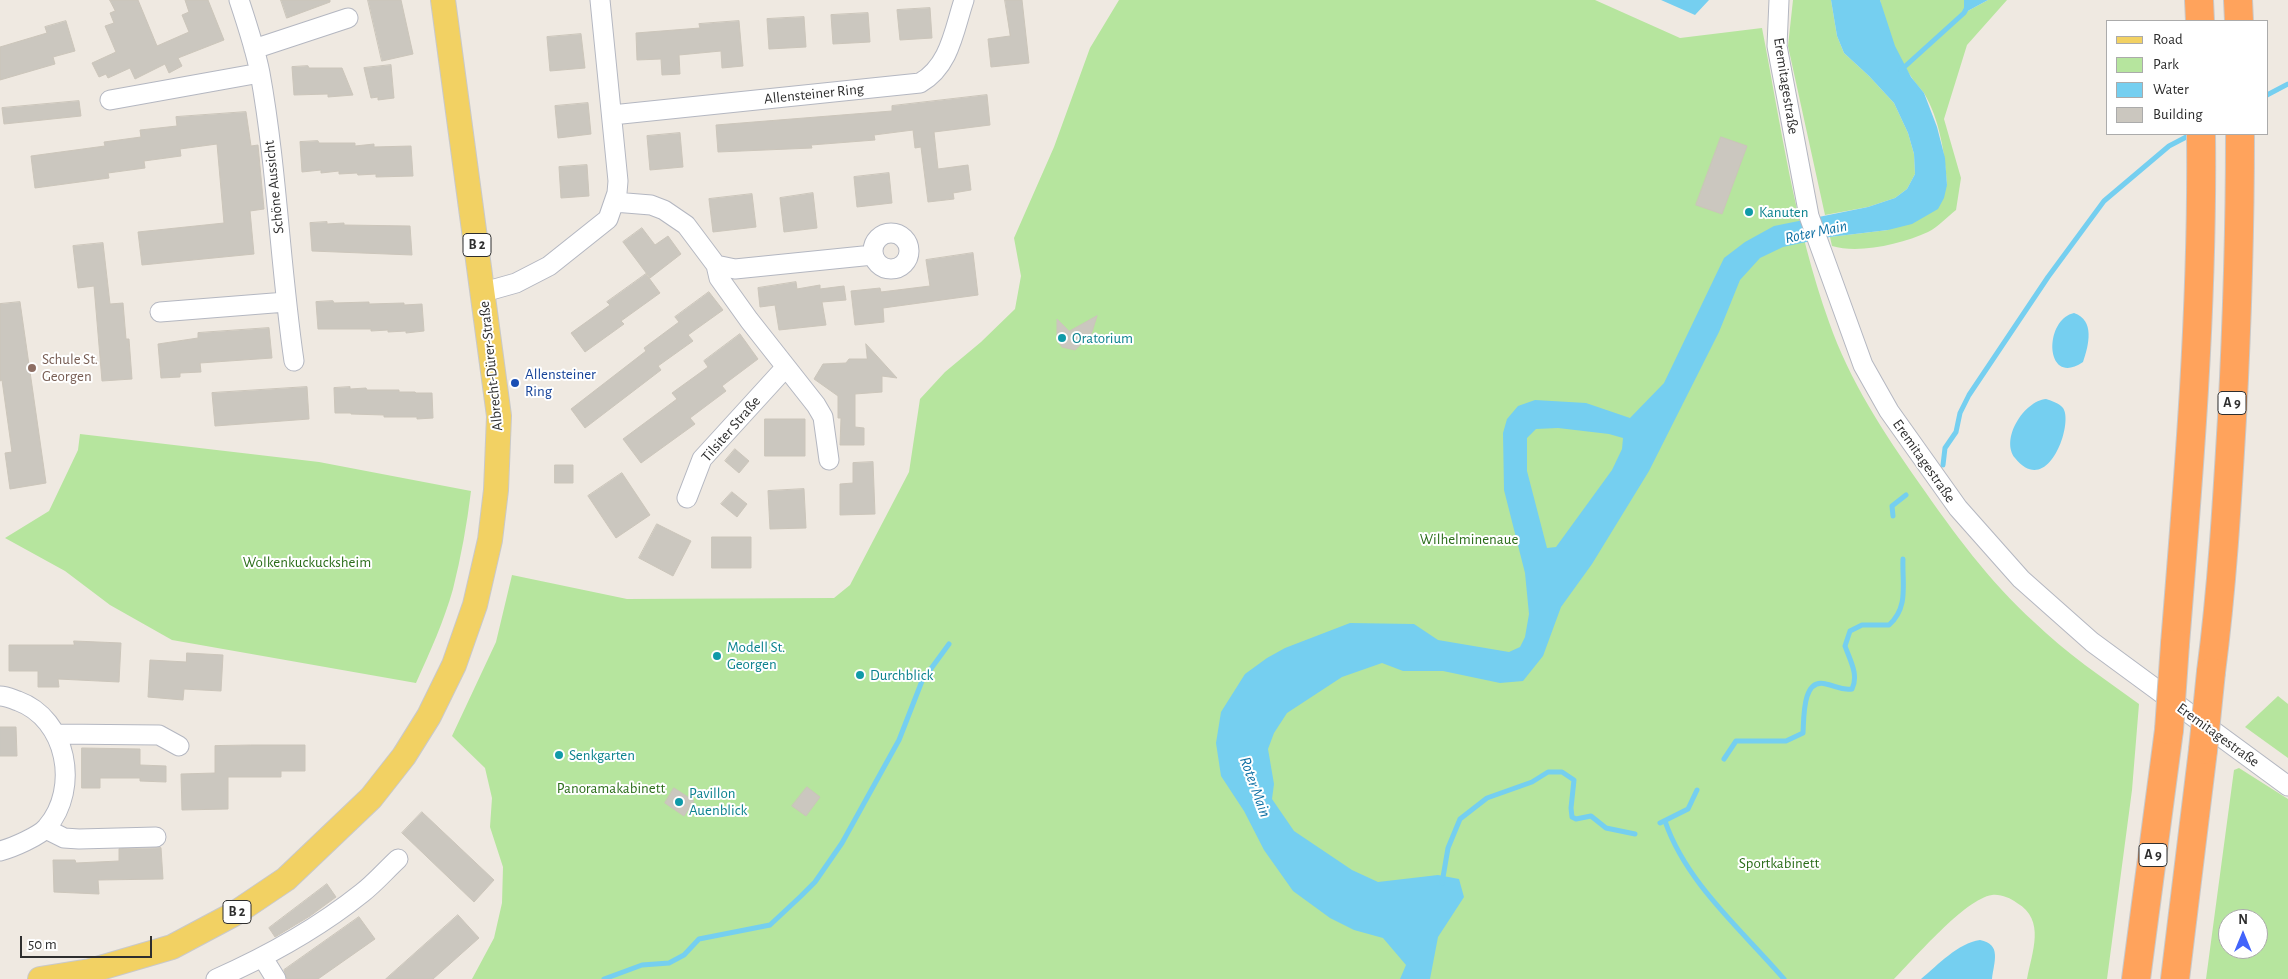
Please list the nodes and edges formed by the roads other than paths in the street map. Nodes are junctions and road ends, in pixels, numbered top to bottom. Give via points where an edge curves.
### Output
1 (239, 0) edge
2 (443, 0) edge
3 (600, 0) edge
4 (964, 0) edge
5 (1779, 0) edge
6 (2199, 0) edge
7 (348, 18) dead end
8 (2200, 20) edge
9 (254, 49) junction
10 (260, 73) junction
11 (110, 100) dead end
12 (612, 115) junction
13 (2240, 135) edge
14 (2202, 145) edge
15 (614, 202) junction
16 (873, 255) dead end
17 (716, 265) junction
18 (484, 292) junction
19 (286, 302) junction
20 (160, 312) dead end
21 (294, 361) dead end
22 (785, 368) junction
23 (829, 460) dead end
24 (687, 498) dead end
25 (0, 696) edge
26 (57, 734) junction
27 (180, 746) dead end
28 (2288, 786) edge
29 (46, 829) junction
30 (156, 837) dead end
31 (0, 852) edge
32 (398, 859) dead end
33 (263, 958) junction
34 (40, 979) edge
35 (216, 979) edge
36 (276, 979) edge
37 (2136, 979) edge
38 (2175, 979) edge

1 - 9 street, Schöne Aussicht
2 - 18 main road, Albrecht-Dürer-Straße / B 2
3 - 12 street
4 - 12 street, Allensteiner Ring via 946,58 929,78 920,83
5 - 28 street, Eremitagestraße via 1777,46 1809,216 1863,366 1889,411 1938,483 2020,579 2092,642
6 - 8 highway
7 - 9 street
9 - 10 street, Schöne Aussicht
10 - 11 street
10 - 19 street, Schöne Aussicht
12 - 15 street via 618,181
13 - 38 highway, A 9, bridge via 2240,241 2220,603
14 - 37 highway, A 9, bridge via 2189,480 2169,730
15 - 17 street via 645,204 664,210 686,225
15 - 18 street via 608,219 549,266 516,282
16 - 17 street via 735,269
17 - 22 street via 719,278
18 - 34 main road, Albrecht-Dürer-Straße / B 2 via 500,416 490,540 475,606 454,665 429,716 404,756 371,798 333,836 286,879 234,914 172,947 90,971
19 - 20 street
19 - 21 street, Schöne Aussicht
22 - 23 street via 823,417
22 - 24 street, Tilsiter Straße via 702,459
25 - 26 street via 28,704 44,716
26 - 27 street via 159,735
26 - 29 street via 64,755 63,793
29 - 30 street via 64,838
29 - 31 street
32 - 33 street via 363,892 313,928
33 - 35 street
33 - 36 street

